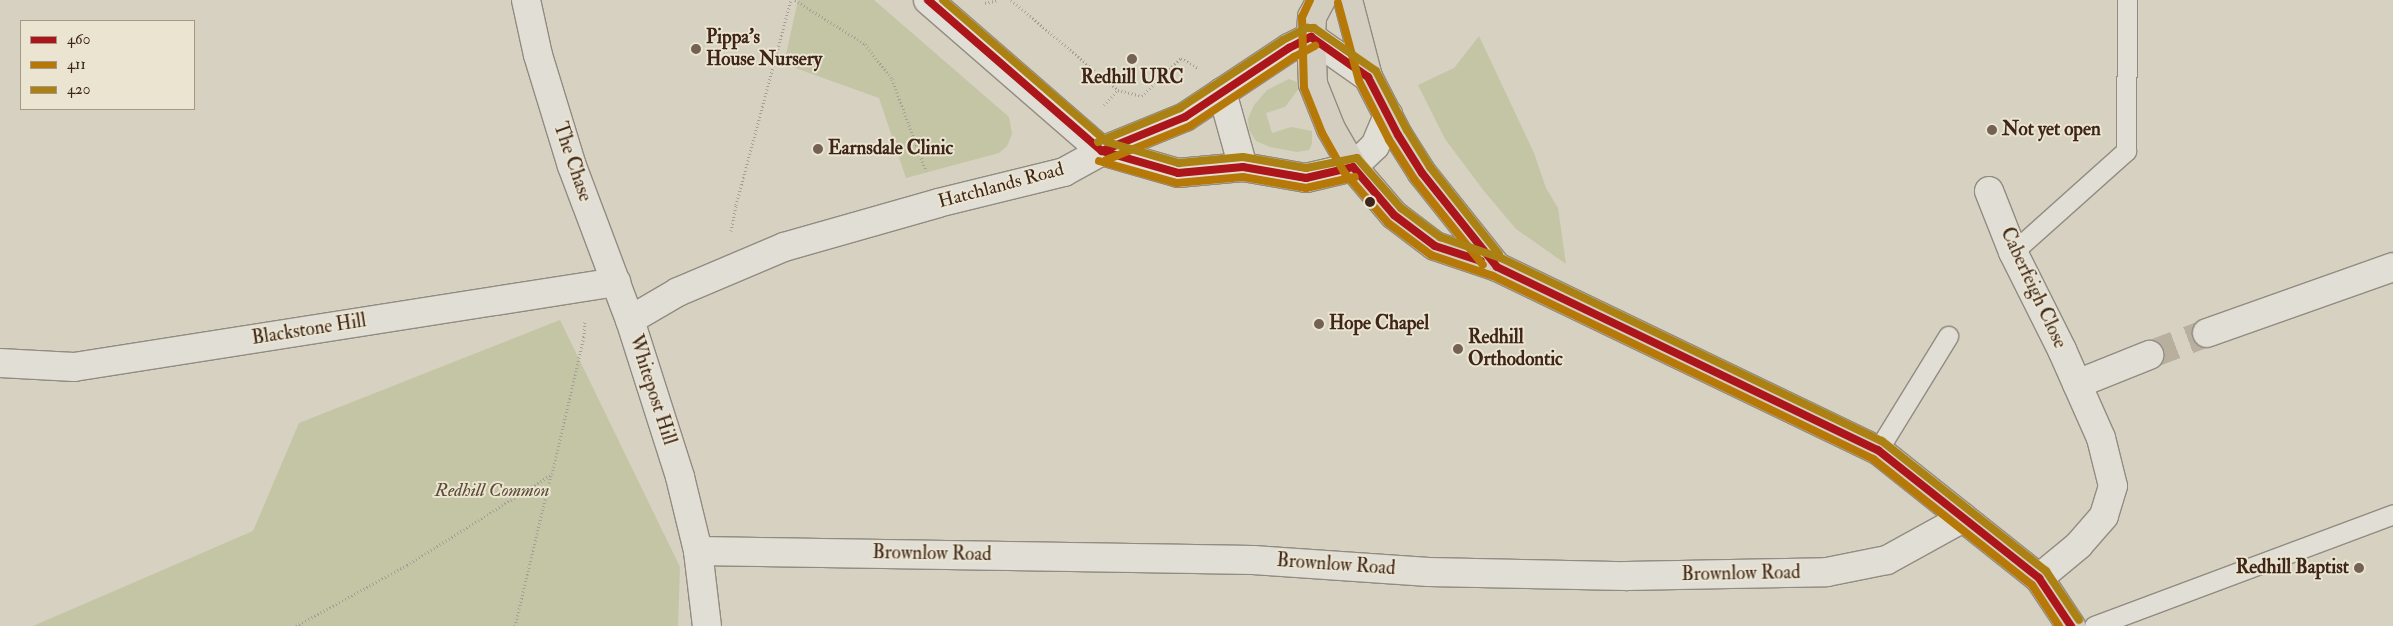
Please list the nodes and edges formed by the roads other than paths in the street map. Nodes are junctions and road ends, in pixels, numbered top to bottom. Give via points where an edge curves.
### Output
1 (526, 0) edge
2 (928, 0) edge
3 (1321, 0) edge
4 (1348, 0) edge
5 (2127, 0) edge
6 (1311, 37) junction
7 (1368, 77) junction
8 (1222, 92) junction
9 (1388, 115) junction
10 (1102, 151) junction
11 (1243, 167) junction
12 (1353, 167) junction
13 (1989, 191) dead end
14 (898, 214) joint
15 (2013, 252) junction
16 (1497, 266) junction
17 (2393, 267) edge
18 (616, 282) junction
19 (630, 320) junction
20 (2207, 333) tunnel mouth
21 (1948, 336) dead end
22 (2149, 355) tunnel mouth
23 (0, 363) edge
24 (2078, 384) junction
25 (1878, 450) junction
26 (2393, 514) edge
27 (1963, 518) junction
28 (698, 552) junction
29 (2039, 578) junction
30 (707, 626) edge
31 (2071, 626) edge
32 (2094, 626) edge

1 - 18 street, The Chase via 538,55 572,166
2 - 10 street
3 - 6 main road via 1312,17
4 - 7 main road
5 - 15 lane via 2126,151
6 - 7 street
6 - 8 street, Hatchlands Road
6 - 12 main road via 1313,84 1331,129
7 - 9 main road
8 - 10 street, Hatchlands Road via 1185,117
8 - 11 street
9 - 12 street via 1375,146
9 - 16 main road via 1422,173
10 - 11 street via 1178,172
10 - 14 street, Hatchlands Road via 1064,172
11 - 12 street via 1306,178
12 - 16 main road via 1394,214 1435,246
13 - 15 street, Caberfeigh Close
14 - 19 street, Whitepost Hill via 784,247 678,292
15 - 24 street, Caberfeigh Close
16 - 25 main road
17 - 20 street
18 - 19 street, The Chase
18 - 23 street, Blackstone Hill via 74,367
19 - 28 street, Whitepost Hill via 680,477
21 - 25 lane
22 - 24 street
24 - 29 street, Caberfeigh Close via 2101,438 2112,486 2104,516 2080,544
25 - 27 main road
26 - 32 lane
27 - 28 street, Brownlow Road via 1886,560 1827,572 1626,576 1429,572 1253,560
27 - 29 main road
28 - 30 street, Whitepost Hill
29 - 31 main road

